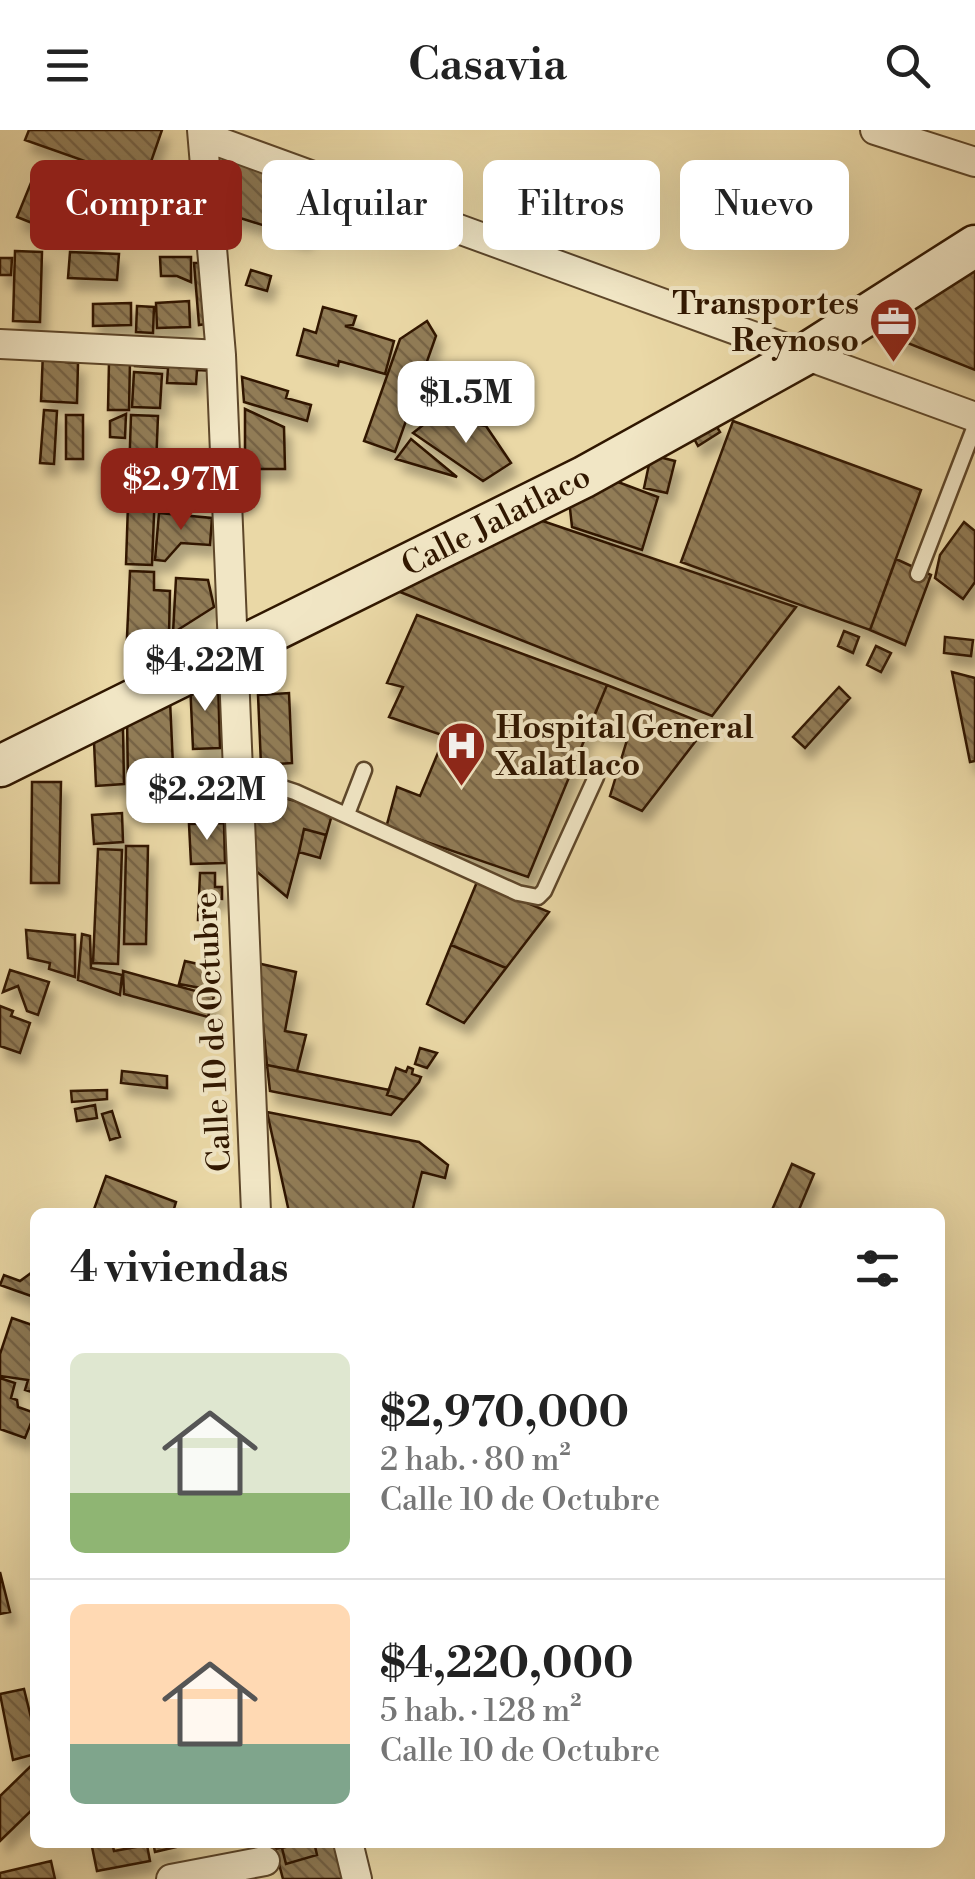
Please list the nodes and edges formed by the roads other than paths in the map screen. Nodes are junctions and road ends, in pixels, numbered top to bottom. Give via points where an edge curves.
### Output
1 (875, 130) edge
2 (202, 133) edge
3 (975, 162) edge
4 (975, 246) edge
5 (0, 344) edge
6 (221, 355) junction
7 (804, 356) junction
8 (975, 417) edge
9 (975, 426) edge
10 (918, 574) dead end
11 (231, 653) junction
12 (0, 766) edge
13 (364, 770) dead end
14 (236, 773) junction
15 (596, 777) dead end
16 (347, 814) junction
17 (256, 1208) edge
18 (349, 1848) edge
19 (265, 1861) dead end
20 (172, 1879) edge
21 (357, 1879) edge

1 - 3 street
2 - 6 street, Calle 10 de Octubre
2 - 7 street
4 - 7 main road, Calle Jalatlaco
5 - 6 street
6 - 11 street, Calle 10 de Octubre
7 - 8 street
7 - 11 main road, Calle Jalatlaco via 584,477
9 - 10 lane
11 - 12 main road, Calle Jalatlaco
11 - 14 street, Calle 10 de Octubre
13 - 16 lane
14 - 16 lane
14 - 17 street, Calle 10 de Octubre
15 - 16 lane via 538,897
18 - 21 street
19 - 20 street

